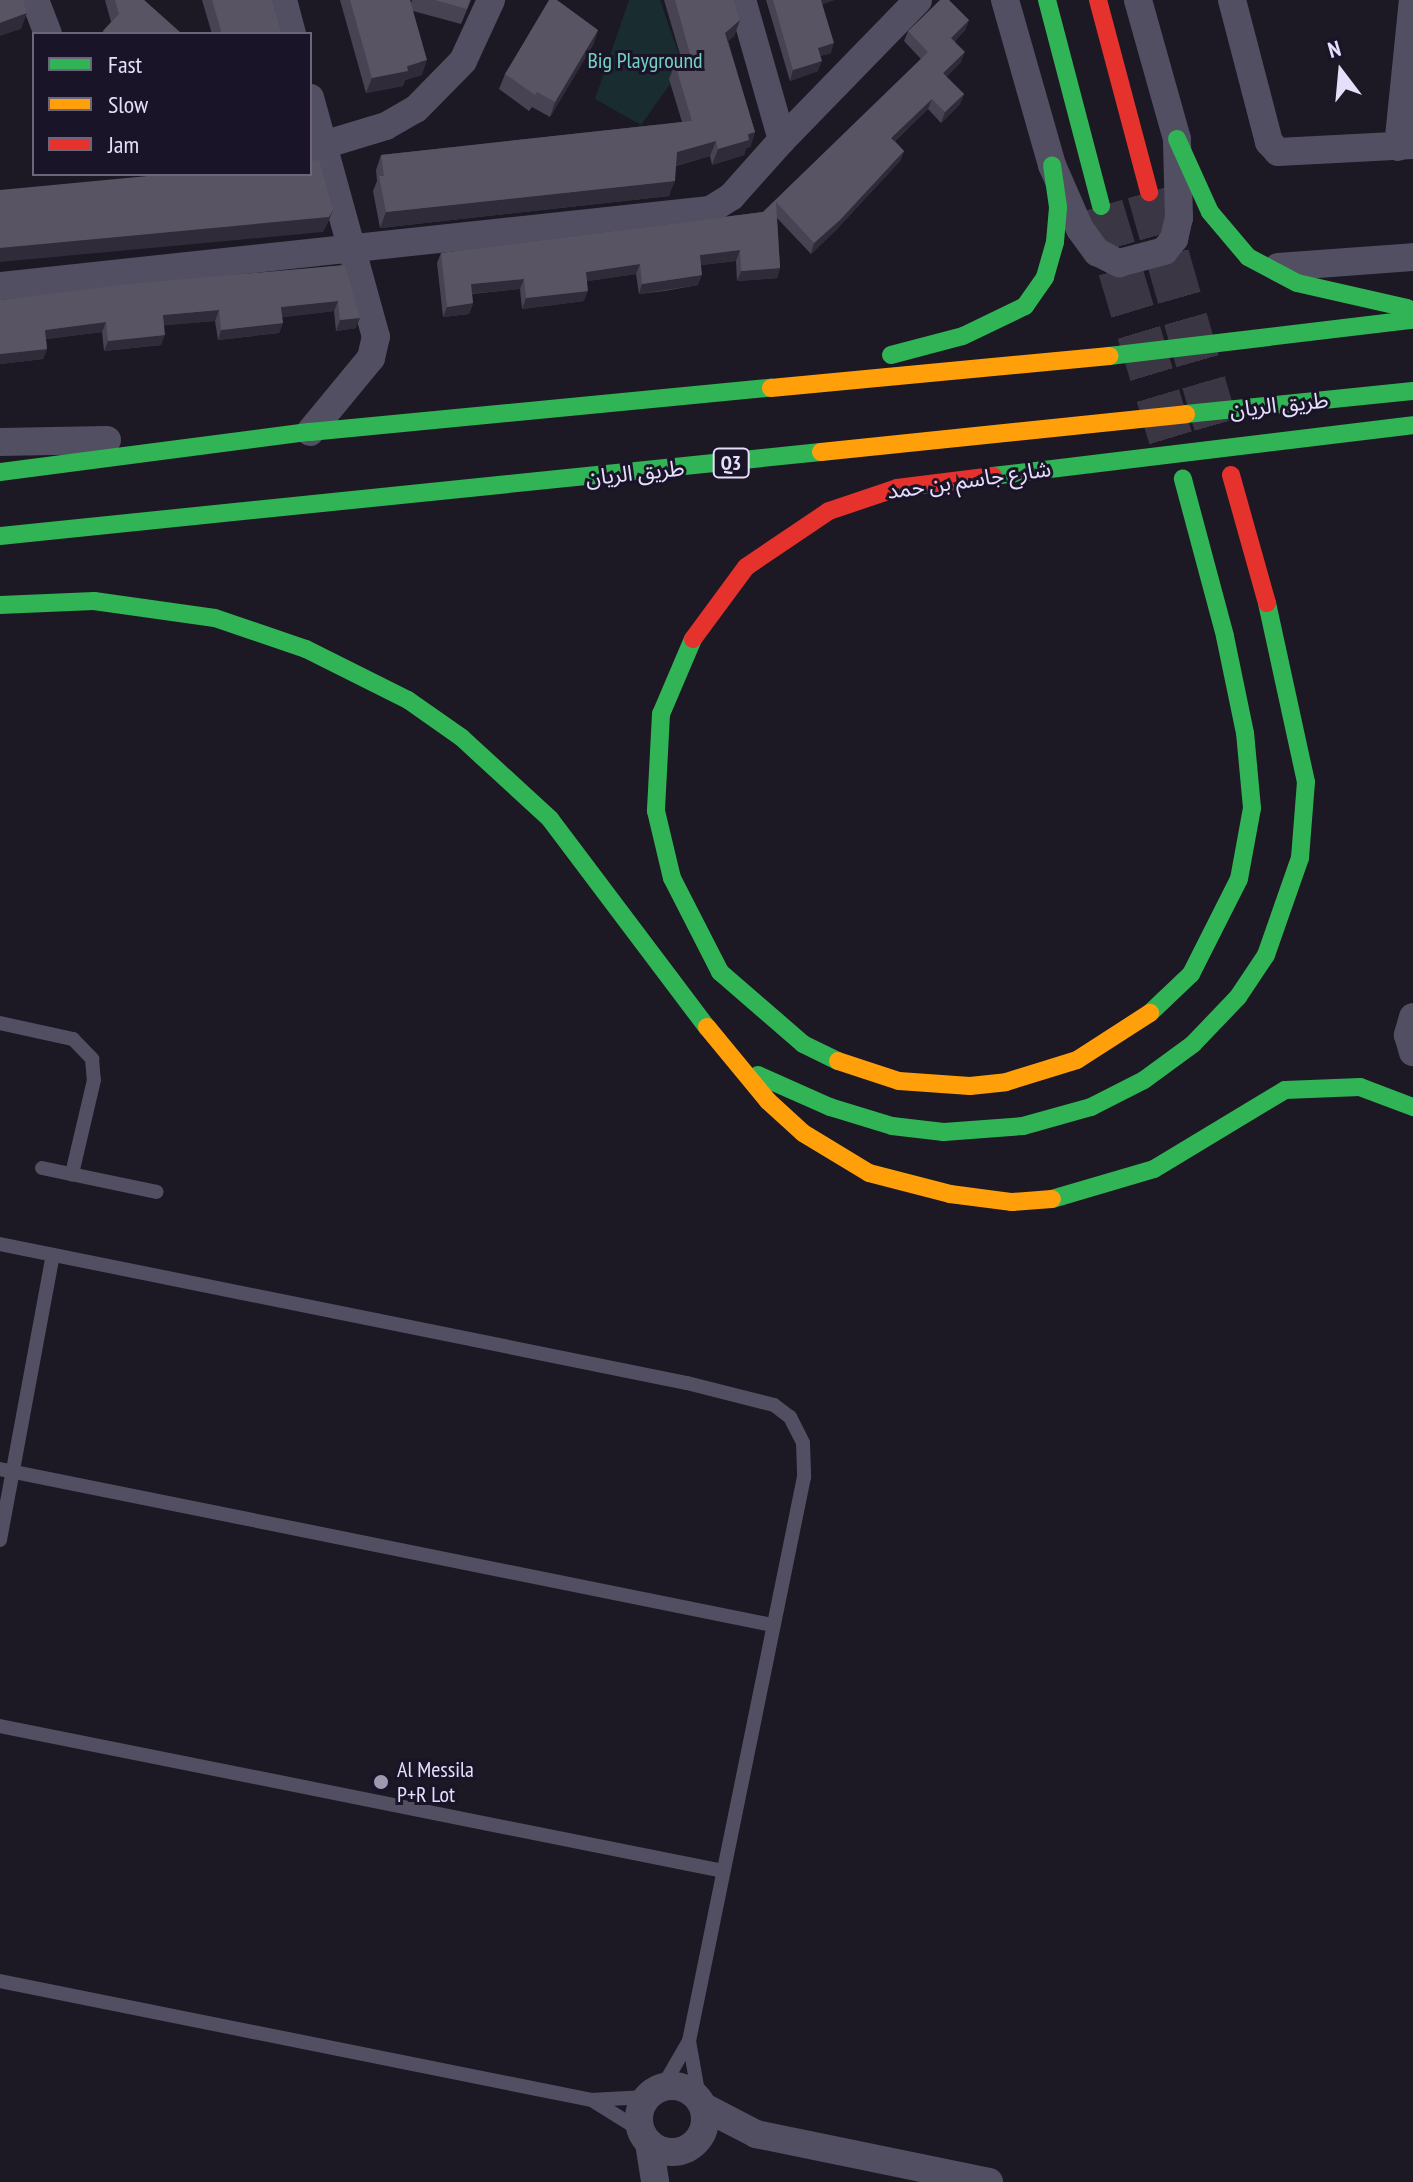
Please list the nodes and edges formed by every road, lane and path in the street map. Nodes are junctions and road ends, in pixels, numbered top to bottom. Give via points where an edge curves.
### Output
1 (35, 0) edge
2 (283, 0) edge
3 (491, 0) edge
4 (742, 0) edge
5 (918, 0) edge
6 (1005, 0) edge
7 (1047, 0) edge
8 (1098, 0) edge
9 (1138, 0) edge
10 (1232, 0) edge
11 (1413, 0) edge
12 (47, 32) edge
13 (291, 32) edge
14 (312, 112) edge
15 (1177, 139) junction
16 (782, 140) junction
17 (1406, 146) edge
18 (317, 148) edge
19 (1052, 165) junction
20 (1149, 192) tunnel mouth
21 (1101, 206) tunnel mouth
22 (354, 246) junction
23 (1413, 257) edge
24 (1265, 268) junction
25 (0, 286) edge
26 (1413, 309) edge
27 (1413, 320) edge
28 (752, 390) junction
29 (1413, 391) edge
30 (1413, 425) edge
31 (310, 432) junction
32 (264, 438) junction
33 (0, 442) edge
34 (0, 472) edge
35 (1231, 475) dead end
36 (1183, 479) dead end
37 (48, 531) junction
38 (0, 536) edge
39 (0, 552) edge
40 (214, 596) dead end
41 (0, 605) edge
42 (408, 700) junction
43 (1413, 1017) edge
44 (0, 1023) edge
45 (1413, 1052) edge
46 (742, 1067) junction
47 (1413, 1107) edge
48 (42, 1168) dead end
49 (72, 1174) junction
50 (157, 1192) dead end
51 (0, 1244) edge
52 (53, 1255) junction
53 (7, 1470) edge
54 (0, 1540) edge
55 (772, 1625) junction
56 (0, 1726) edge
57 (723, 1871) junction
58 (0, 1981) edge
59 (689, 2041) junction
60 (654, 2092) junction
61 (591, 2100) junction
62 (701, 2102) junction
63 (756, 2134) junction
64 (645, 2137) junction
65 (691, 2145) junction
66 (655, 2182) edge
67 (666, 2182) edge
68 (989, 2182) edge

1 - 12 street
2 - 13 street
3 - 18 street via 481,32 442,87 386,126
4 - 16 street
5 - 16 street
6 - 19 street
7 - 21 main road
8 - 20 main road
9 - 15 street
10 - 17 street via 1269,142 1278,152
11 - 17 street
14 - 18 street
15 - 19 street via 1178,229 1164,251 1135,263 1108,259 1087,241
15 - 24 main road via 1221,229
16 - 22 street via 731,197 710,210
18 - 22 street
19 - 28 main road via 1058,207 1050,267 1025,306 963,336
22 - 25 street
22 - 31 street via 376,337 371,358
23 - 24 street
24 - 26 main road via 1329,293
27 - 28 main road via 1131,354
28 - 31 main road
29 - 37 main road, طريق الريان / Q3
30 - 36 main road, شارع جاسم بن حمد via 897,488 829,511 746,567 701,624 671,681 661,714 656,811 672,878 720,972 803,1044 865,1074 899,1081 970,1086 1006,1082 1077,1060 1110,1042 1168,1000 1191,974 1239,879 1252,808 1245,733 1225,636
31 - 32 main road
32 - 33 street
32 - 34 main road
35 - 46 main road via 1276,636 1306,782 1300,858 1286,907 1266,955 1238,997 1193,1044 1144,1080 1064,1117 999,1130 892,1126 830,1107
37 - 38 main road, طريق الريان / Q3
37 - 39 main road
40 - 42 main road via 373,664
41 - 42 main road via 94,601 215,618 306,649
42 - 46 main road via 462,738 550,819 610,892 691,1008
43 - 45 street via 1408,1035
44 - 49 lane via 73,1039 92,1059 94,1080
46 - 47 main road via 784,1117 854,1166 925,1189 1012,1202 1056,1199 1120,1183 1154,1169 1269,1097 1294,1088 1360,1087
48 - 49 lane
49 - 50 lane
51 - 52 lane
52 - 53 lane
52 - 55 lane via 774,1405 799,1430 807,1461
53 - 54 lane
53 - 55 lane
55 - 57 lane
56 - 57 lane
57 - 59 lane
58 - 61 lane
59 - 60 lane
59 - 62 lane
60 - 61 lane
60 - 62 street via 682,2086
60 - 64 street
61 - 64 lane
62 - 63 street
62 - 65 street via 706,2118
63 - 65 street
63 - 68 street
64 - 65 street via 659,2150
64 - 66 street
65 - 67 street

